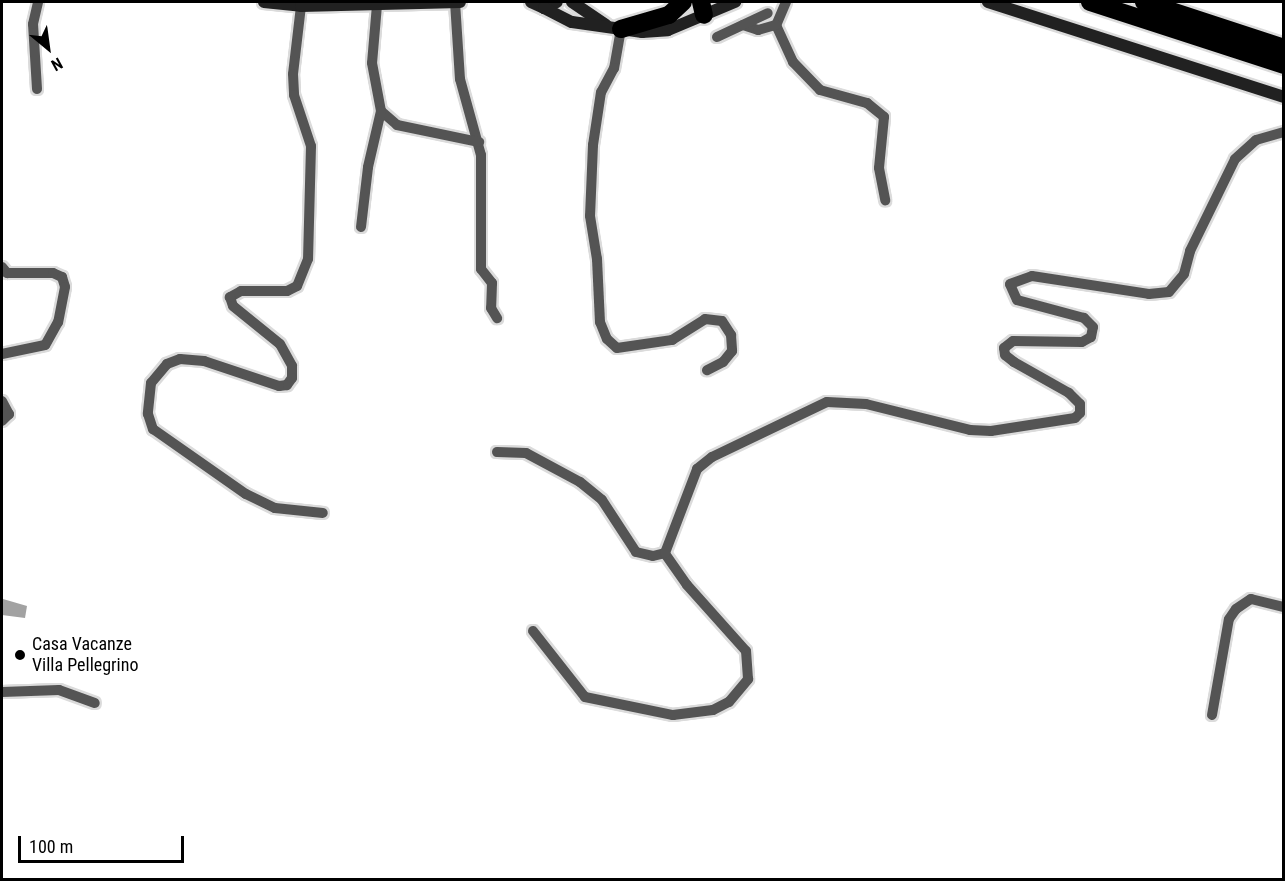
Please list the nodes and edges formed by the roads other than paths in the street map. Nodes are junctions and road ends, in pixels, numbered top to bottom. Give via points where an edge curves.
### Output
1 (38, 2) edge
2 (264, 2) edge
3 (455, 2) edge
4 (460, 2) edge
5 (519, 2) edge
6 (557, 2) edge
7 (572, 2) edge
8 (682, 2) edge
9 (735, 2) edge
10 (786, 2) edge
11 (988, 2) edge
12 (1090, 2) edge
13 (1144, 2) edge
14 (377, 5) junction
15 (536, 5) edge
16 (301, 6) junction
17 (707, 8) edge
18 (768, 13) dead end
19 (776, 24) junction
20 (743, 25) junction
21 (614, 27) junction
22 (717, 37) dead end
23 (1284, 48) edge
24 (1284, 65) edge
25 (37, 89) dead end
26 (1284, 97) edge
27 (381, 111) junction
28 (1284, 132) edge
29 (479, 142) junction
30 (885, 200) dead end
31 (361, 227) dead end
32 (2, 267) edge
33 (497, 318) dead end
34 (2, 354) edge
35 (707, 370) dead end
36 (2, 401) edge
37 (2, 421) edge
38 (498, 452) dead end
39 (323, 513) dead end
40 (665, 553) junction
41 (1284, 607) edge
42 (533, 632) dead end
43 (2, 692) edge
44 (95, 703) dead end
45 (1212, 715) dead end

1 - 25 street via 33,24
2 - 16 street
3 - 4 street
3 - 14 street
3 - 29 street via 460,79
5 - 15 street
6 - 15 street
7 - 21 street
8 - 21 highway via 669,15
9 - 17 street
10 - 19 street
11 - 26 street
12 - 24 highway
13 - 23 highway
14 - 16 street
14 - 27 street via 372,63
15 - 21 street via 572,22
16 - 39 street via 293,75 294,95 311,146 308,259 297,286 287,291 241,291 230,297 233,306 280,344 292,366 292,378 287,385 279,386 204,361 180,359 167,364 151,383 148,414 153,429 246,494 275,508
17 - 21 street via 668,30
18 - 20 street
19 - 20 street via 758,30
19 - 30 street via 794,62 814,86 867,103 884,117 879,168
20 - 22 street
21 - 35 street via 614,68 601,92 593,145 590,216 600,322 607,339 617,348 672,340 705,319 722,321 731,335 732,351 723,362
27 - 29 street via 397,125
27 - 31 street via 370,155
28 - 40 street via 1256,140 1235,159 1190,251 1184,274 1169,292 1149,294 1032,276 1010,284 1017,300 1084,318 1093,327 1091,337 1082,342 1013,341 1004,348 1005,355 1014,362 1069,393 1080,405 1075,418 991,431 970,430 866,404 827,402 697,469
29 - 33 street via 482,269 492,283 491,308
32 - 34 street via 7,273 53,273 62,277 65,287 58,322 45,345
36 - 37 street via 9,414
38 - 40 street via 526,453 579,482 602,500 636,552 653,556
40 - 42 street via 687,585 746,651 748,679 729,702 713,710 674,715 585,697
41 - 45 street via 1251,600 1229,619
43 - 44 street via 58,690

